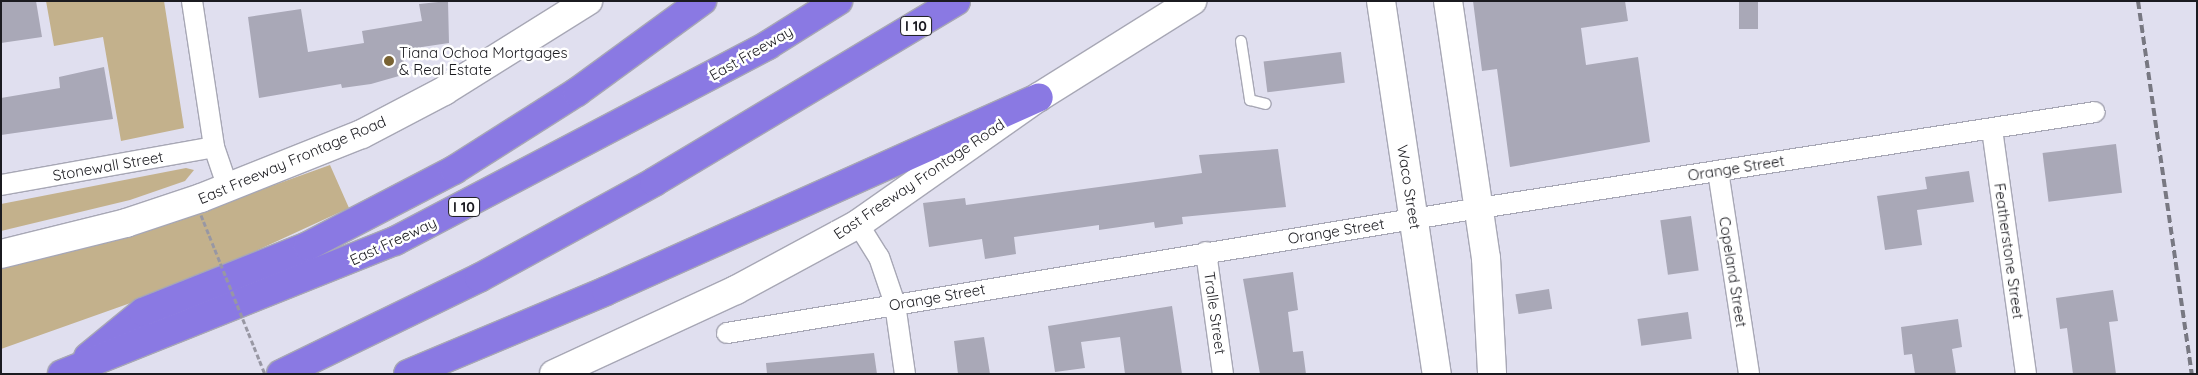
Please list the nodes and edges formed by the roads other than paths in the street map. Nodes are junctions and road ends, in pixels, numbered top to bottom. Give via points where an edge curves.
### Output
1 (192, 1) edge
2 (588, 1) edge
3 (702, 1) edge
4 (838, 1) edge
5 (956, 1) edge
6 (1192, 1) edge
7 (1381, 1) edge
8 (1448, 1) edge
9 (1240, 42) dead end
10 (1039, 97) junction
11 (1266, 104) dead end
12 (2095, 112) dead end
13 (1992, 129) junction
14 (214, 147) junction
15 (1718, 171) junction
16 (1, 185) edge
17 (228, 188) junction
18 (1480, 208) junction
19 (1414, 219) junction
20 (858, 224) junction
21 (1206, 252) junction
22 (1, 254) edge
23 (895, 304) junction
24 (726, 333) dead end
25 (66, 373) edge
26 (281, 374) edge
27 (408, 374) edge
28 (554, 374) edge
29 (905, 374) edge
30 (1223, 374) edge
31 (1437, 374) edge
32 (1492, 374) edge
33 (1749, 374) edge
34 (2026, 374) edge

1 - 14 street
2 - 17 main road, East Freeway Frontage Road via 444,91 362,134
3 - 25 highway via 577,92 454,170 308,246 144,312
4 - 25 highway, East Freeway / I 10 via 760,50 395,241
5 - 26 highway, I 10 via 654,182 496,269
6 - 10 main road, East Freeway Frontage Road
7 - 19 main road, Waco Street
8 - 18 main road
9 - 11 lane via 1250,100
10 - 20 main road, East Freeway Frontage Road
10 - 27 highway via 606,291
12 - 13 street, Orange Street
13 - 15 street, Orange Street
13 - 34 street, Featherstone Street
14 - 16 street, Stonewall Street
14 - 17 street
15 - 18 street, Orange Street
15 - 33 street, Copeland Street
17 - 22 main road, East Freeway Frontage Road via 126,223
18 - 19 street, Orange Street
18 - 32 main road
19 - 21 street, Orange Street
19 - 31 main road, Waco Street
20 - 23 street via 879,257
20 - 28 main road, East Freeway Frontage Road via 736,290
21 - 23 street, Orange Street
21 - 30 street, Tralle Street
23 - 24 street, Orange Street
23 - 29 street

